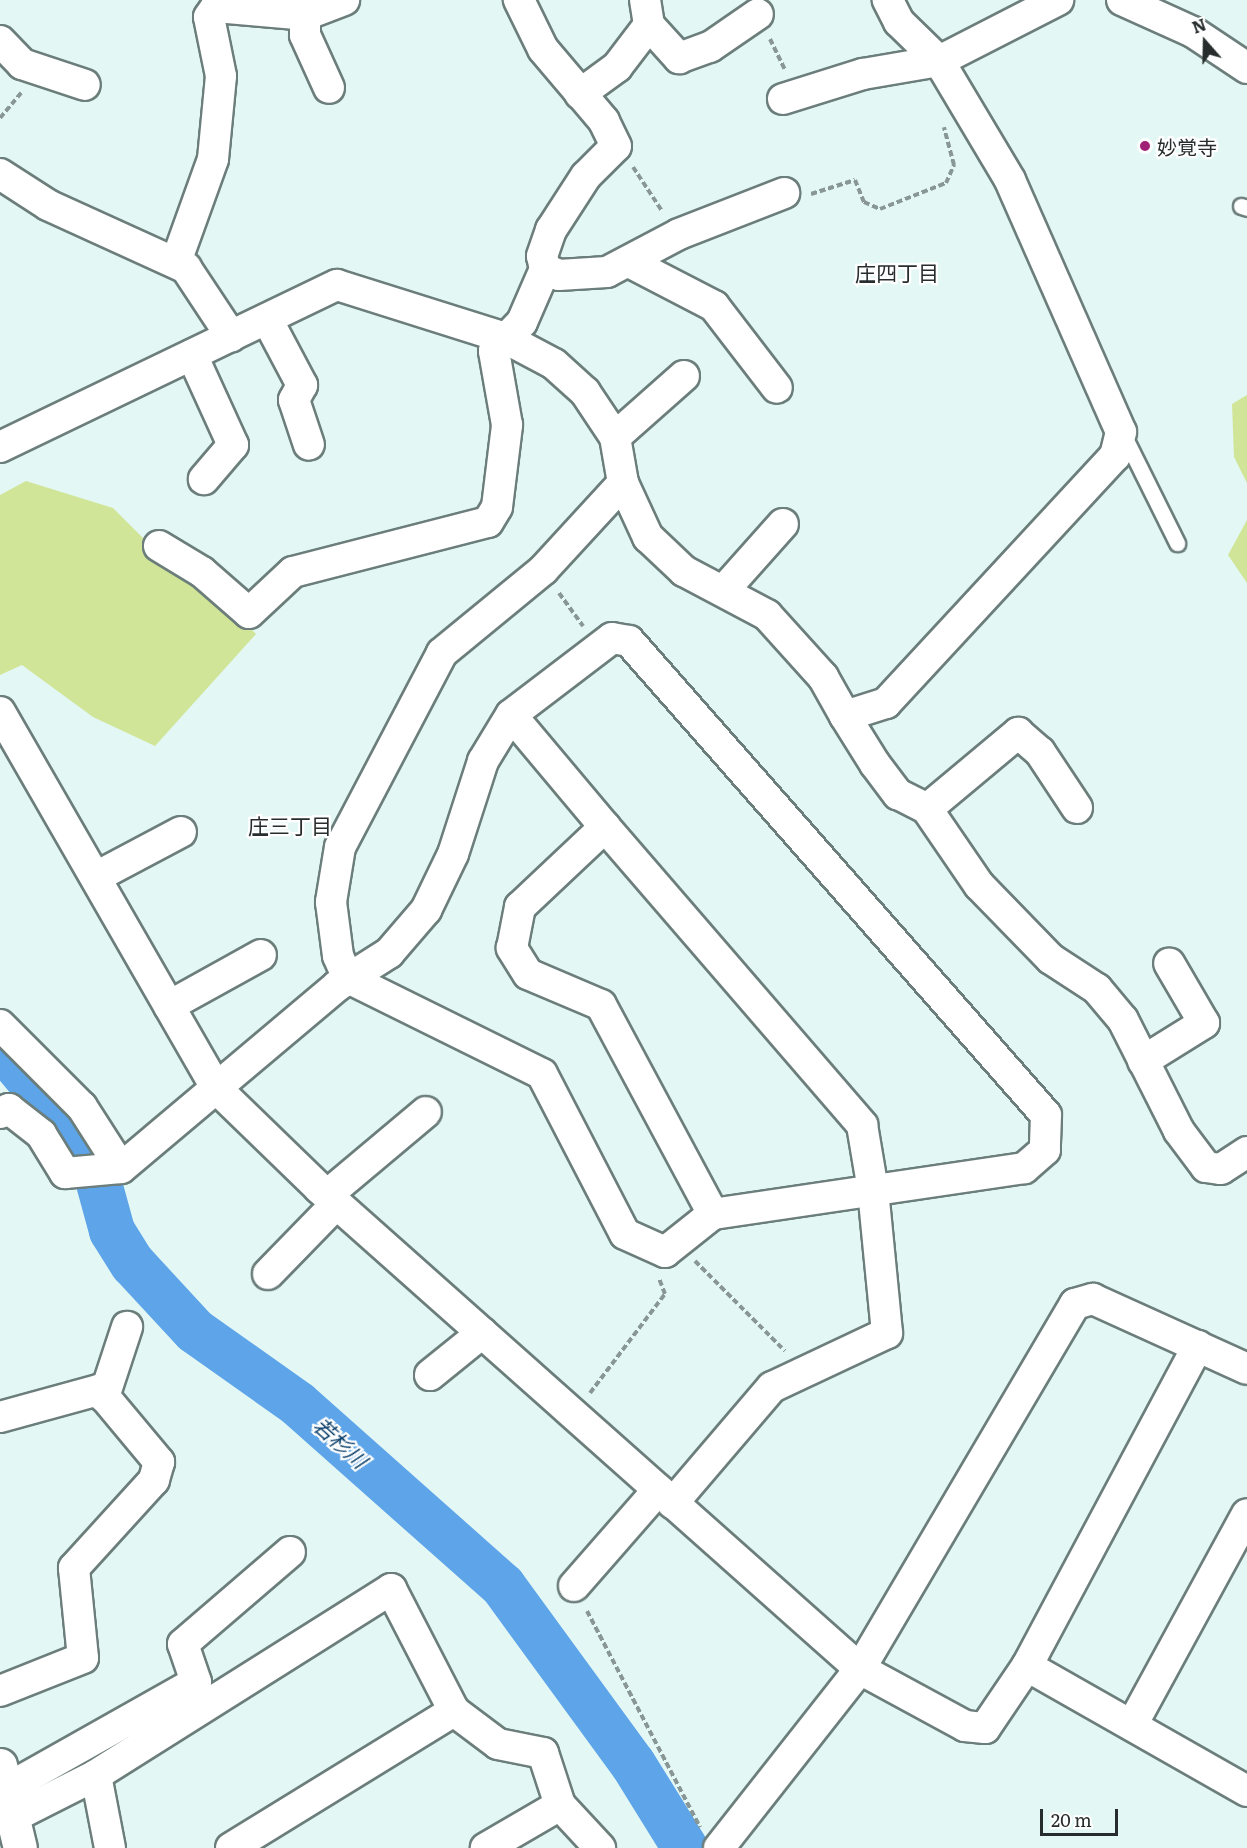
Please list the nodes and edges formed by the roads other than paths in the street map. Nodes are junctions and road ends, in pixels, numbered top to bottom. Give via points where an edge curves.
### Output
1 (344, 0) edge
2 (519, 0) edge
3 (888, 0) edge
4 (1058, 0) edge
5 (1122, 0) edge
6 (647, 12) edge
7 (758, 14) road end
8 (305, 15) junction
9 (0, 41) edge
10 (1247, 68) edge
11 (944, 71) junction
12 (85, 85) dead end
13 (329, 88) dead end
14 (580, 94) junction
15 (790, 97) road end
16 (0, 174) edge
17 (784, 193) road end
18 (629, 261) junction
19 (176, 262) junction
20 (545, 268) junction
21 (267, 319) junction
22 (231, 336) junction
23 (506, 338) junction
24 (192, 355) junction
25 (684, 376) dead end
26 (777, 388) dead end
27 (1121, 432) junction
28 (615, 437) junction
29 (309, 445) dead end
30 (0, 447) edge
31 (204, 479) dead end
32 (623, 483) junction
33 (783, 524) dead end
34 (1177, 543) dead end
35 (159, 546) dead end
36 (725, 589) junction
37 (0, 712) edge
38 (510, 715) junction
39 (845, 716) junction
40 (1077, 808) dead end
41 (927, 809) junction
42 (605, 827) junction
43 (181, 832) dead end
44 (96, 877) junction
45 (261, 955) dead end
46 (1169, 963) dead end
47 (348, 978) junction
48 (169, 1006) junction
49 (0, 1025) edge
50 (1143, 1061) junction
51 (217, 1089) junction
52 (426, 1112) dead end
53 (0, 1113) edge
54 (1247, 1152) edge
55 (121, 1168) junction
56 (873, 1190) junction
57 (332, 1200) junction
58 (713, 1214) junction
59 (268, 1274) dead end
60 (127, 1327) dead end
61 (482, 1333) junction
62 (1198, 1346) junction
63 (1247, 1369) edge
64 (430, 1375) dead end
65 (104, 1397) junction
66 (0, 1417) edge
67 (665, 1496) junction
68 (1247, 1514) edge
69 (290, 1552) dead end
70 (574, 1586) road end
71 (1027, 1666) junction
72 (860, 1669) junction
73 (0, 1691) edge
74 (454, 1711) junction
75 (1132, 1725) junction
76 (96, 1775) junction
77 (5, 1790) edge
78 (1247, 1791) edge
79 (560, 1805) junction
80 (712, 1843) edge
81 (20, 1848) edge
82 (110, 1848) edge
83 (231, 1848) edge
84 (486, 1848) edge
85 (600, 1848) edge

1 - 8 street
2 - 14 street via 543,49
3 - 11 street via 899,22
4 - 11 street
5 - 10 street via 1193,32
6 - 7 street via 679,58 710,47
6 - 14 street via 617,67
8 - 13 street via 305,35
8 - 19 street via 216,7 209,18 221,76 213,159
9 - 12 street via 22,64
11 - 15 street via 862,74
11 - 27 street via 1010,180
14 - 20 street via 616,146 586,176 551,230 542,256
16 - 19 street via 48,205
17 - 18 street via 680,234
18 - 20 street via 583,277
18 - 26 street via 714,306
19 - 22 street via 186,268
20 - 23 street via 522,322
21 - 22 street
21 - 23 street via 338,285
21 - 29 street via 302,385 294,400
22 - 24 street
23 - 28 street via 554,364 585,392
23 - 35 street via 494,351 507,425 497,507 488,522 293,572 249,613 202,572
24 - 30 street
24 - 31 street via 233,445
25 - 28 street
27 - 34 lane
27 - 39 street via 1115,456 886,704
28 - 32 street
32 - 36 street via 648,537 684,571
32 - 47 street via 543,570 442,653 340,847 331,902 338,956
33 - 36 street
36 - 39 street via 767,615 823,677
37 - 44 street
38 - 42 street
38 - 47 street via 483,761 453,854 426,910 389,953
38 - 56 street via 612,638 629,641 1046,1115 1045,1150 1024,1168
39 - 41 street via 898,794
40 - 41 street via 1040,752 1018,733
41 - 50 street via 979,885 1051,959 1097,989 1123,1020
42 - 56 street via 862,1125
42 - 58 street via 520,907 512,948 528,974 601,1005
43 - 44 street
44 - 48 street
45 - 48 street
46 - 50 street via 1204,1023
47 - 51 street
47 - 58 street via 542,1074 625,1234 648,1249 665,1252 680,1246
48 - 51 street
49 - 55 street via 82,1107
50 - 54 street via 1179,1131 1206,1167 1221,1169
51 - 55 street
51 - 57 street
52 - 57 street
53 - 55 street via 9,1109 41,1134 64,1173
56 - 58 street
56 - 67 street via 887,1333 772,1387
57 - 59 street
57 - 61 street
60 - 65 street
61 - 64 street
61 - 67 street
62 - 63 street
62 - 71 street
62 - 72 street via 1094,1299 1076,1304
65 - 66 street via 99,1390
65 - 73 street via 159,1462 154,1480 74,1568 83,1658
67 - 70 street
67 - 72 street
68 - 75 street
69 - 77 street via 183,1644 195,1682
71 - 72 street via 985,1728 965,1726
71 - 75 street
72 - 80 street
74 - 76 street via 391,1589
74 - 79 street via 498,1744 543,1752
74 - 83 street
75 - 78 street
76 - 77 street
76 - 82 street
77 - 81 main road
79 - 84 street
79 - 85 street

